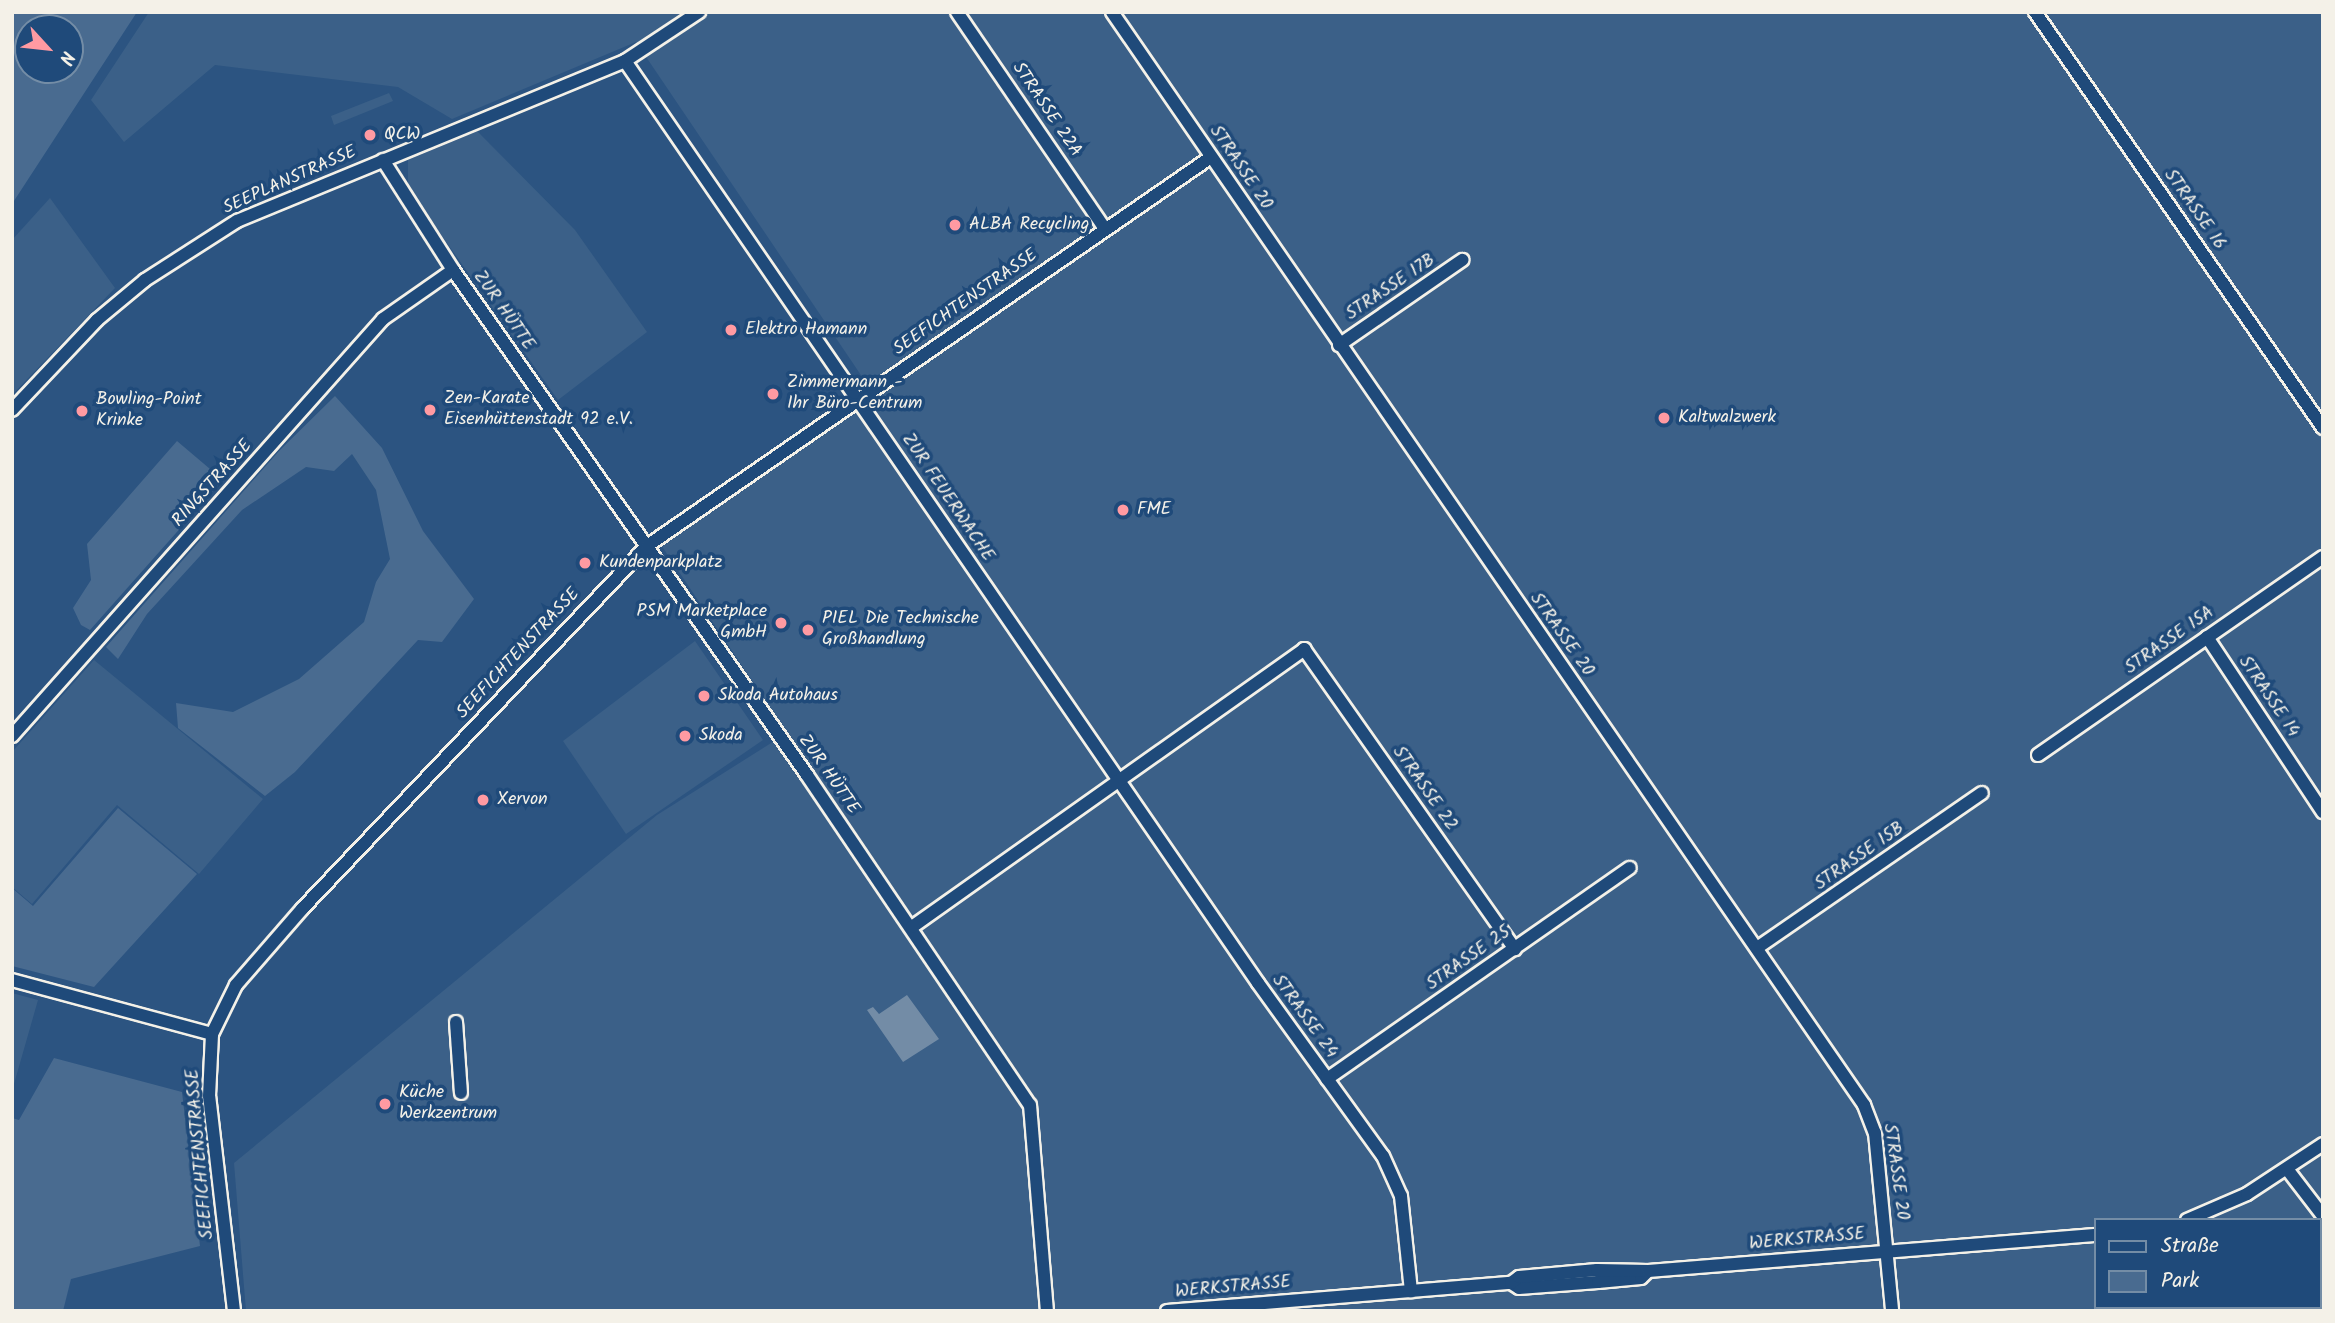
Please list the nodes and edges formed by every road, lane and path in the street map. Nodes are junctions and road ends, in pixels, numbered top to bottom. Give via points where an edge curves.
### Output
1 (699, 12) edge
2 (957, 12) edge
3 (1112, 12) edge
4 (2035, 12) edge
5 (625, 61) junction
6 (1211, 157) junction
7 (383, 160) junction
8 (1105, 229) junction
9 (1462, 260) dead end
10 (453, 270) junction
11 (1339, 345) junction
12 (858, 400) junction
13 (12, 410) edge
14 (2323, 428) edge
15 (647, 545) junction
16 (2323, 557) edge
17 (2207, 637) junction
18 (12, 736) edge
19 (2038, 755) dead end
20 (1120, 782) junction
21 (1982, 793) dead end
22 (2323, 811) edge
23 (1630, 868) dead end
24 (912, 927) junction
25 (1756, 948) junction
26 (1515, 949) junction
27 (12, 980) edge
28 (456, 1021) dead end
29 (212, 1034) junction
30 (1327, 1079) junction
31 (461, 1093) dead end
32 (2323, 1144) edge
33 (2287, 1169) junction
34 (2323, 1216) edge
35 (2193, 1218) edge
36 (2094, 1235) edge
37 (1887, 1250) junction
38 (1411, 1291) junction
39 (234, 1311) edge
40 (1047, 1311) edge
41 (1167, 1311) edge
42 (1892, 1311) edge

1 - 5 street, SEEPLANSTRASSE
2 - 8 street, STRASSE 22A
3 - 6 street, STRASSE 20
4 - 14 street, STRASSE 16
5 - 7 street, SEEPLANSTRASSE
5 - 12 street, ZUR FEUERWACHE
6 - 8 street, SEEFICHTENSTRASSE
6 - 11 street, STRASSE 20
7 - 10 street, ZUR HÜTTE
7 - 13 street, SEEPLANSTRASSE via 237,221 145,281 97,320
8 - 12 street, SEEFICHTENSTRASSE
9 - 11 street, STRASSE 17B
10 - 15 street, ZUR HÜTTE
10 - 18 street, RINGSTRASSE via 383,319
11 - 25 street, STRASSE 20
12 - 15 street, SEEFICHTENSTRASSE
12 - 20 street, ZUR FEUERWACHE
15 - 24 street, ZUR HÜTTE
15 - 29 street, SEEFICHTENSTRASSE via 302,909 236,985
16 - 17 street, STRASSE 15A
17 - 19 street, STRASSE 15A
17 - 22 street, STRASSE 14
20 - 24 street
20 - 26 street, STRASSE 22 via 1304,649
20 - 30 street, STRASSE 24
21 - 25 street, STRASSE 15B
23 - 26 street, STRASSE 25
24 - 40 street, ZUR HÜTTE via 1030,1105
25 - 37 street, STRASSE 20 via 1864,1105 1875,1133
26 - 30 street, STRASSE 25
27 - 29 street
28 - 31 street
29 - 39 street, SEEFICHTENSTRASSE via 209,1096
30 - 38 street, STRASSE 24 via 1394,1176 1401,1196
32 - 33 street
33 - 34 street
33 - 35 street via 2223,1207
36 - 37 street, WERKSTRASSE
37 - 38 street, WERKSTRASSE via 1648,1271 1597,1269 1519,1277 1511,1283
37 - 42 street, STRASSE 20
38 - 41 street, WERKSTRASSE

